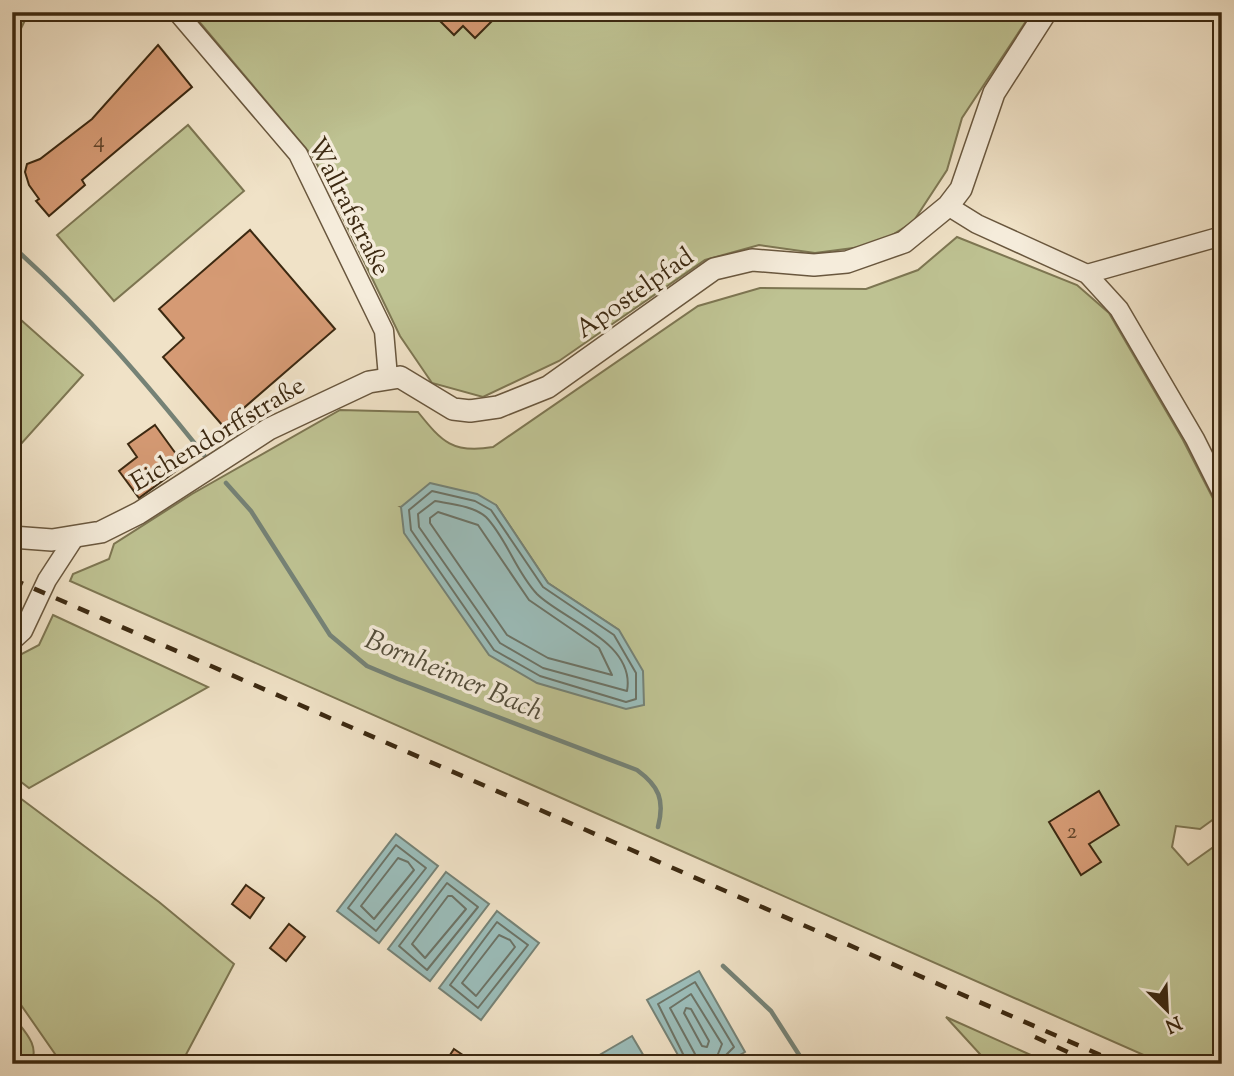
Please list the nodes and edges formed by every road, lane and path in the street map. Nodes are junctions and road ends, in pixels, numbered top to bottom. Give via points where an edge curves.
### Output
1 (177, 12) edge
2 (1046, 12) edge
3 (948, 206) junction
4 (1222, 236) edge
5 (1087, 274) junction
6 (388, 377) junction
7 (1222, 493) edge
8 (12, 537) edge
9 (75, 537) junction
10 (12, 641) edge

1 - 6 street, Wallrafstraße via 298,154 384,331
2 - 3 street, Apostelpfad via 993,93 966,178
3 - 5 street
3 - 6 street, Apostelpfad via 904,242 862,258 814,265 752,260 714,269 548,387 498,407 453,409 410,381
4 - 5 street
5 - 7 street via 1119,309
6 - 9 street, Eichendorffstraße via 292,417 139,513 101,532
8 - 9 street, Eichendorffstraße
9 - 10 street via 47,580 23,631

